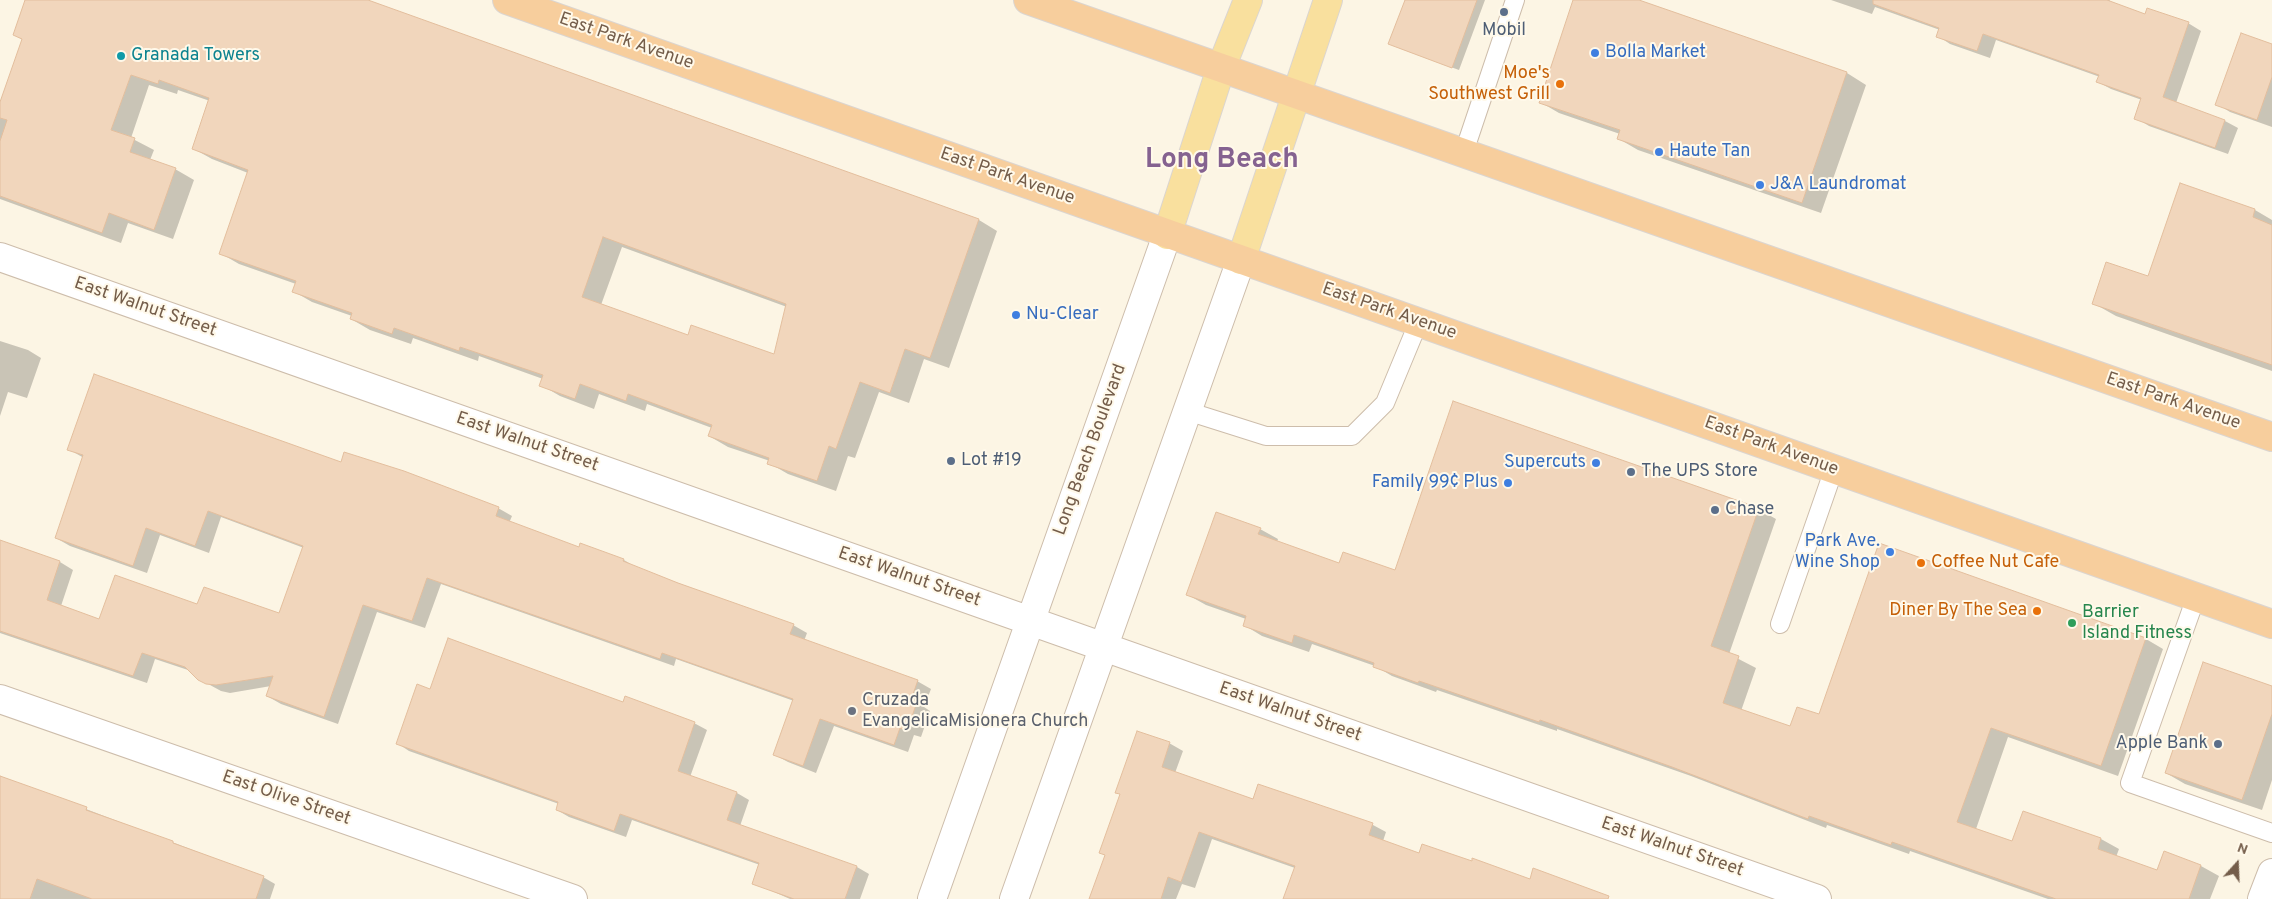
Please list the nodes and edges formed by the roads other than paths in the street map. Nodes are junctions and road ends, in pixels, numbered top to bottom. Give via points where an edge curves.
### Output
1 (506, 0) edge
2 (1028, 0) edge
3 (1248, 0) edge
4 (1328, 0) edge
5 (1515, 0) edge
6 (1221, 68) junction
7 (1296, 94) junction
8 (1464, 152) junction
9 (1167, 235) junction
10 (0, 257) edge
11 (1241, 260) junction
12 (1419, 321) junction
13 (1187, 411) junction
14 (2272, 437) edge
15 (1834, 469) junction
16 (2196, 597) junction
17 (1030, 621) junction
18 (1780, 624) dead end
19 (2272, 624) edge
20 (1104, 647) junction
21 (0, 700) edge
22 (2272, 834) edge
23 (2272, 872) edge
24 (572, 899) edge
25 (932, 899) edge
26 (1014, 899) edge
27 (1817, 899) edge
28 (2262, 899) edge

1 - 9 highway, East Park Avenue
2 - 6 highway, East Park Avenue
3 - 6 main road, Long Beach Boulevard
4 - 7 main road
5 - 8 lane
6 - 7 highway, East Park Avenue
6 - 9 main road, Long Beach Boulevard
7 - 8 highway, East Park Avenue
7 - 11 main road
8 - 14 highway, East Park Avenue
9 - 11 highway, East Park Avenue
9 - 17 street, Long Beach Boulevard
10 - 17 street, East Walnut Street
11 - 12 highway, East Park Avenue
11 - 13 street
12 - 13 lane via 1386,403 1352,436 1266,436
12 - 15 highway, East Park Avenue
13 - 20 street
15 - 16 highway, East Park Avenue
15 - 18 lane
16 - 19 highway, East Park Avenue
16 - 22 lane via 2130,783
17 - 20 street, East Walnut Street
17 - 25 street, Long Beach Boulevard
20 - 26 street
20 - 27 street, East Walnut Street
21 - 24 street, East Olive Street
23 - 28 street

